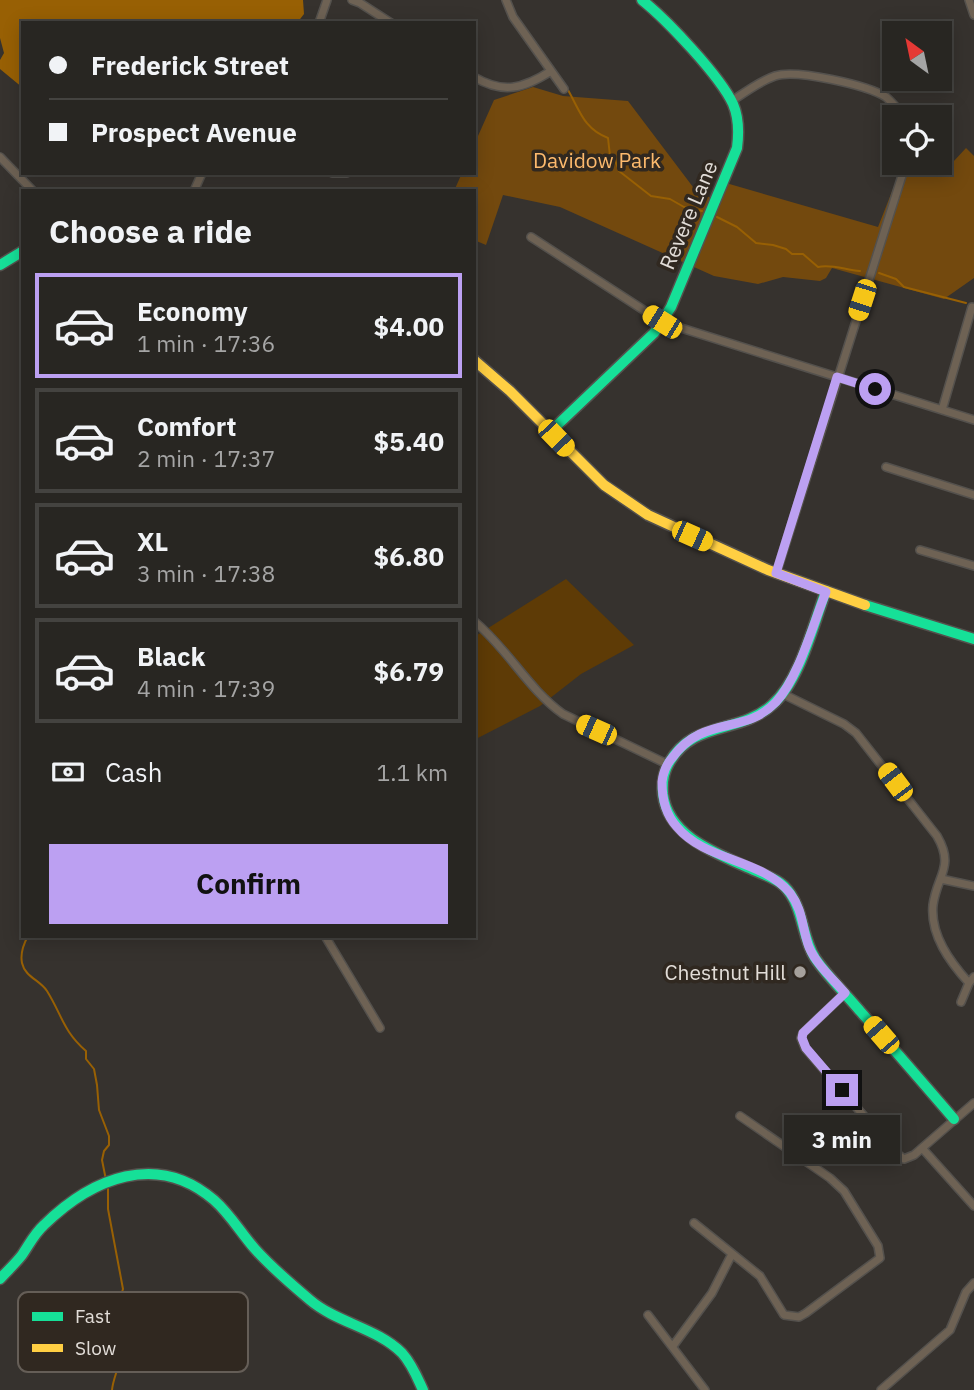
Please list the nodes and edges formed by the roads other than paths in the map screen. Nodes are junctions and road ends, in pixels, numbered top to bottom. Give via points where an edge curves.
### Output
1 (327, 0) edge
2 (352, 0) edge
3 (506, 0) edge
4 (642, 0) edge
5 (969, 0) edge
6 (974, 15) edge
7 (320, 21) edge
8 (388, 21) edge
9 (551, 71) junction
10 (476, 79) edge
11 (564, 89) dead end
12 (732, 101) junction
13 (893, 105) edge
14 (0, 157) edge
15 (902, 175) edge
16 (31, 189) edge
17 (531, 237) dead end
18 (21, 252) edge
19 (0, 265) edge
20 (972, 307) dead end
21 (662, 322) junction
22 (476, 362) edge
23 (837, 377) junction
24 (942, 410) junction
25 (974, 420) edge
26 (550, 432) junction
27 (886, 467) dead end
28 (974, 495) edge
29 (920, 550) dead end
30 (974, 566) edge
31 (776, 573) junction
32 (826, 592) junction
33 (476, 623) edge
34 (974, 639) edge
35 (783, 694) junction
36 (667, 764) junction
37 (941, 878) junction
38 (974, 886) edge
39 (326, 938) edge
40 (972, 980) edge
41 (845, 993) junction
42 (961, 1002) dead end
43 (380, 1028) dead end
44 (974, 1103) edge
45 (740, 1116) dead end
46 (954, 1119) junction
47 (922, 1149) junction
48 (972, 1200) edge
49 (694, 1223) dead end
50 (732, 1254) junction
51 (0, 1279) edge
52 (974, 1283) edge
53 (648, 1315) dead end
54 (673, 1346) junction
55 (423, 1390) edge
56 (705, 1390) edge
57 (881, 1390) edge

1 - 7 street
2 - 8 street
3 - 9 street
4 - 12 street, Revere Lane
5 - 6 street
9 - 10 street via 537,80 503,89
9 - 11 street
12 - 13 street via 774,76 790,73 870,90
12 - 21 street, Revere Lane via 740,132 737,148
14 - 16 street
15 - 23 street
17 - 21 street
18 - 19 street
20 - 24 street
21 - 23 street
21 - 26 street, Revere Lane
22 - 26 street
23 - 24 street
23 - 31 street
24 - 25 street
26 - 31 street via 604,485 648,515
27 - 28 street
29 - 30 street
31 - 32 street
32 - 34 street
32 - 35 street
33 - 36 street via 493,636 548,704
35 - 36 street via 754,717 697,734
35 - 37 street via 844,724 867,747 937,836 946,858
36 - 41 street via 663,777 669,817 687,837 782,884 803,916 815,958
37 - 38 street
37 - 40 street via 933,904 938,937 946,953
39 - 43 street
40 - 42 street
41 - 46 street
41 - 47 street via 803,1033 806,1048 896,1153 904,1159
44 - 46 street
45 - 50 street via 844,1191 880,1251 876,1263 799,1317 784,1315 764,1280
46 - 47 street
47 - 48 street
49 - 50 street
50 - 54 street via 712,1293
51 - 55 street via 40,1228 83,1194 106,1181 150,1172 174,1177 202,1190 258,1252 313,1302 397,1348 411,1363
52 - 57 street via 950,1330
53 - 54 street
54 - 56 street

